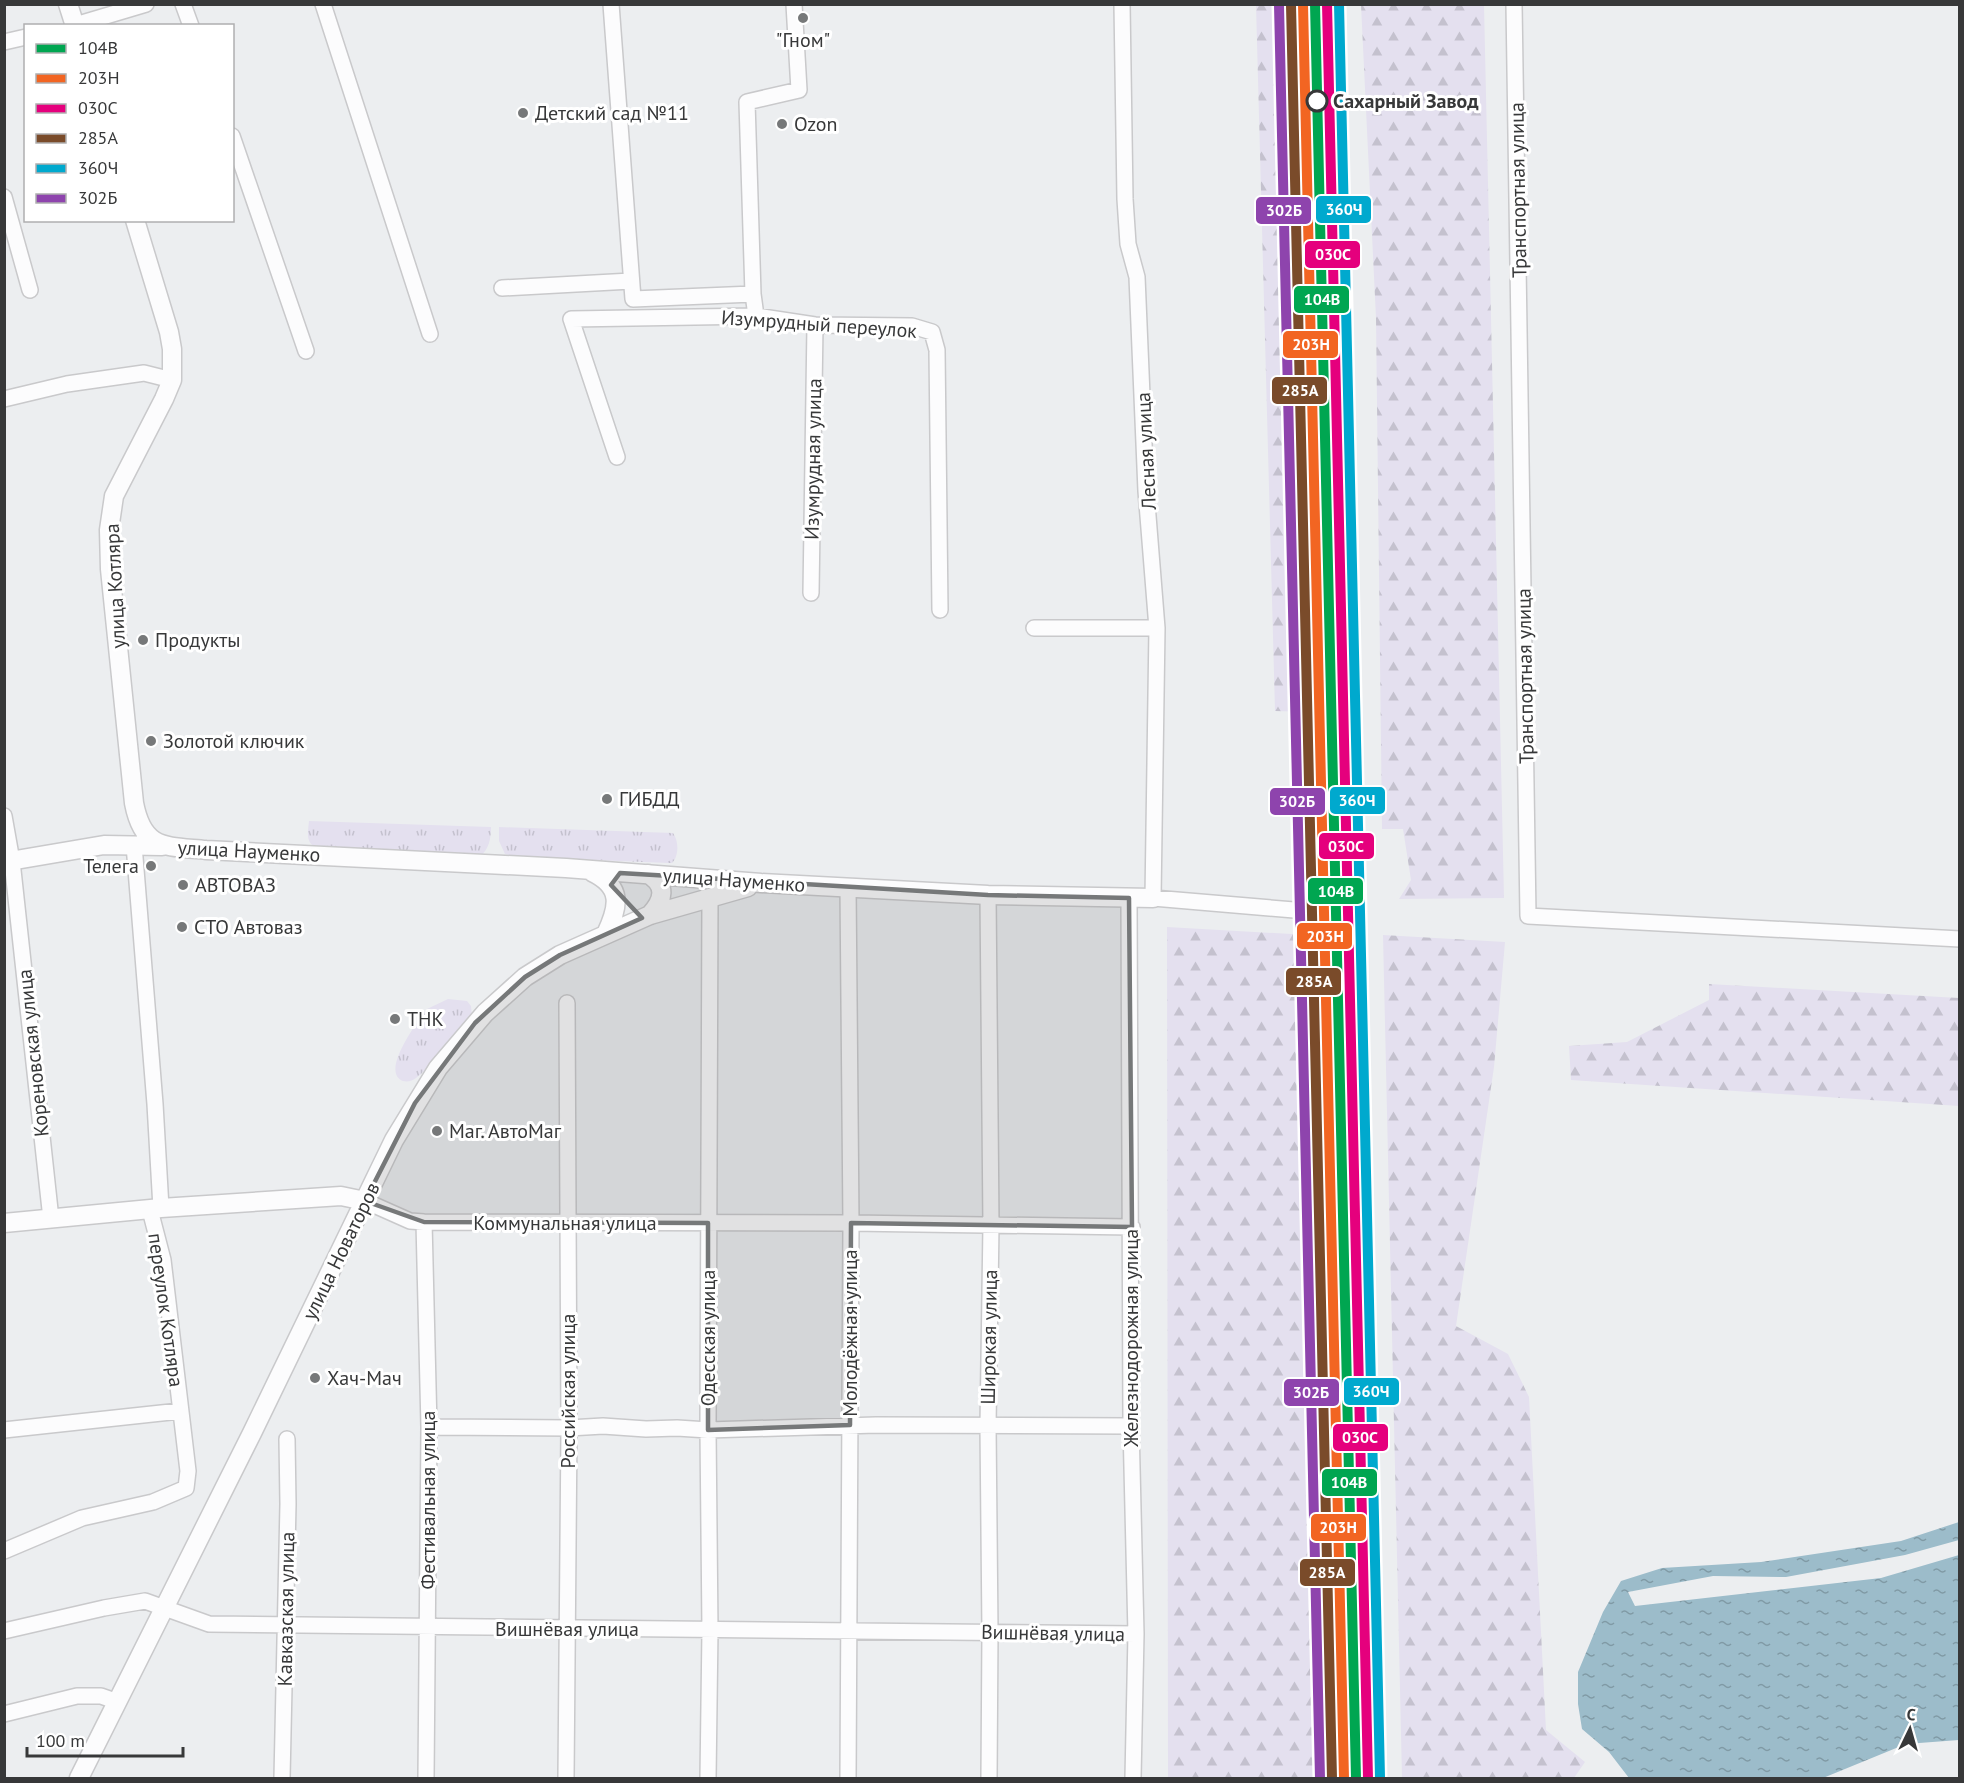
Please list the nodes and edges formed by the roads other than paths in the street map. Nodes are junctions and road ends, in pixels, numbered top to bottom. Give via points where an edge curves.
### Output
1 (68, 4) edge
2 (146, 4) edge
3 (183, 4) edge
4 (323, 4) edge
5 (611, 4) edge
6 (794, 4) edge
7 (1122, 4) edge
8 (1514, 4) edge
9 (74, 24) edge
10 (77, 24) edge
11 (190, 24) edge
12 (24, 37) edge
13 (4, 42) edge
14 (234, 142) edge
15 (4, 197) edge
16 (136, 222) edge
17 (631, 281) junction
18 (502, 288) dead end
19 (30, 290) dead end
20 (753, 294) junction
21 (756, 316) junction
22 (815, 326) junction
23 (430, 334) dead end
24 (306, 351) dead end
25 (171, 380) junction
26 (4, 399) edge
27 (617, 457) dead end
28 (811, 593) dead end
29 (940, 610) dead end
30 (1034, 627) dead end
31 (1157, 628) junction
32 (4, 816) edge
33 (140, 825) joint
34 (134, 845) junction
35 (163, 846) junction
36 (8, 862) edge
37 (648, 874) junction
38 (761, 883) junction
39 (616, 884) junction
40 (848, 887) junction
41 (988, 895) junction
42 (710, 897) junction
43 (1130, 898) junction
44 (1153, 898) junction
45 (1306, 911) dead end
46 (650, 915) junction
47 (606, 933) junction
48 (1959, 939) edge
49 (567, 1003) dead end
50 (365, 1201) junction
51 (156, 1209) junction
52 (51, 1219) junction
53 (424, 1222) junction
54 (4, 1223) edge
55 (568, 1223) junction
56 (708, 1223) junction
57 (851, 1223) junction
58 (991, 1225) junction
59 (1132, 1227) junction
60 (180, 1410) junction
61 (850, 1425) junction
62 (988, 1426) junction
63 (1131, 1426) junction
64 (429, 1427) junction
65 (569, 1428) junction
66 (4, 1430) edge
67 (708, 1430) junction
68 (286, 1439) dead end
69 (4, 1551) edge
70 (165, 1607) junction
71 (285, 1626) junction
72 (427, 1628) junction
73 (567, 1628) junction
74 (710, 1630) junction
75 (4, 1631) edge
76 (849, 1631) junction
77 (990, 1632) junction
78 (1136, 1634) junction
79 (118, 1702) junction
80 (4, 1714) edge
81 (79, 1779) edge
82 (282, 1779) edge
83 (426, 1779) edge
84 (566, 1779) edge
85 (708, 1779) edge
86 (848, 1779) edge
87 (989, 1779) edge
88 (1133, 1779) edge

1 - 9 main road
2 - 10 street
3 - 11 street
4 - 23 street
5 - 17 street
6 - 20 street via 799,90 747,102
7 - 31 street, Лесная улица via 1125,199 1128,244 1137,277 1146,491
8 - 48 street, Транспортная улица via 1528,916
12 - 13 street
14 - 24 street
15 - 19 street
16 - 25 main road, улица Котляра via 169,332
17 - 18 street
17 - 20 street via 633,299
20 - 21 street
21 - 22 street, Изумрудный переулок
21 - 27 street, Изумрудный переулок via 571,319
22 - 28 street, Изумрудная улица
22 - 29 street, Изумрудный переулок via 912,326 932,332 937,350
25 - 26 street via 144,373 67,384
25 - 33 main road, улица Котляра via 114,496 109,530 123,707
30 - 31 street
31 - 44 street, Лесная улица
32 - 36 street, Кореновская улица
33 - 35 main road, улица Науменко
34 - 35 main road, улица Науменко
34 - 36 main road, улица Науменко via 104,844
34 - 51 street, переулок Котляра via 155,1104
35 - 39 main road, улица Науменко via 591,871
36 - 52 street, Кореновская улица
37 - 38 main road, улица Науменко
37 - 39 main road, улица Науменко
37 - 46 main road via 662,890 658,907
38 - 40 main road, улица Науменко
38 - 42 main road, улица Новаторов
39 - 46 main road via 632,910
39 - 47 main road via 615,914
40 - 41 main road, улица Науменко
40 - 57 street, Молодёжная улица
41 - 43 main road, улица Науменко
41 - 58 street, Широкая улица
42 - 46 main road, улица Новаторов
42 - 56 street, Одесская улица
43 - 44 main road, улица Науменко
43 - 59 street, Железнодорожная улица
44 - 45 street, улица Науменко
46 - 47 main road, улица Новаторов
47 - 50 main road, улица Новаторов via 525,977 475,1023 415,1103
49 - 55 street, Российская улица
50 - 51 main road, Коммунальная улица via 341,1196
50 - 53 street, Коммунальная улица via 410,1221
50 - 70 main road, улица Новаторов
51 - 52 main road, Коммунальная улица
51 - 60 street, переулок Котляра
52 - 54 main road, Коммунальная улица
53 - 55 street, Коммунальная улица
53 - 64 street, Фестивальная улица
55 - 56 street, Коммунальная улица
55 - 65 street, Российская улица
56 - 57 street, Коммунальная улица
56 - 67 street, Одесская улица
57 - 58 street, Коммунальная улица
57 - 61 street, Молодёжная улица
58 - 59 street, Коммунальная улица
58 - 62 street, Широкая улица
59 - 63 street, Железнодорожная улица
60 - 66 street, переулок Котляра
60 - 69 street, переулок Котляра via 188,1471 186,1488 153,1502 82,1518
61 - 62 street
61 - 67 street
61 - 76 street, Молодёжная улица
62 - 63 street
62 - 77 street, Широкая улица
63 - 78 street, Железнодорожная улица
64 - 65 street
64 - 72 street, Фестивальная улица
65 - 67 street
65 - 73 street, Российская улица
67 - 74 street, Одесская улица
68 - 71 street, Кавказская улица
70 - 71 street, Вишнёвая улица via 209,1624
70 - 75 street, Вишнёвая улица via 145,1601
70 - 79 main road, улица Новаторов
71 - 72 street, Вишнёвая улица
71 - 82 street, Кавказская улица
72 - 73 street, Вишнёвая улица
72 - 83 street, Фестивальная улица
73 - 74 street, Вишнёвая улица
73 - 84 street, Российская улица
74 - 76 street, Вишнёвая улица
74 - 85 street, Одесская улица
76 - 77 street, Вишнёвая улица
76 - 86 street, Молодёжная улица
77 - 78 street, Вишнёвая улица
77 - 87 street, Широкая улица
78 - 88 street, Железнодорожная улица
79 - 80 street via 101,1696 76,1696
79 - 81 main road, улица Новаторов

